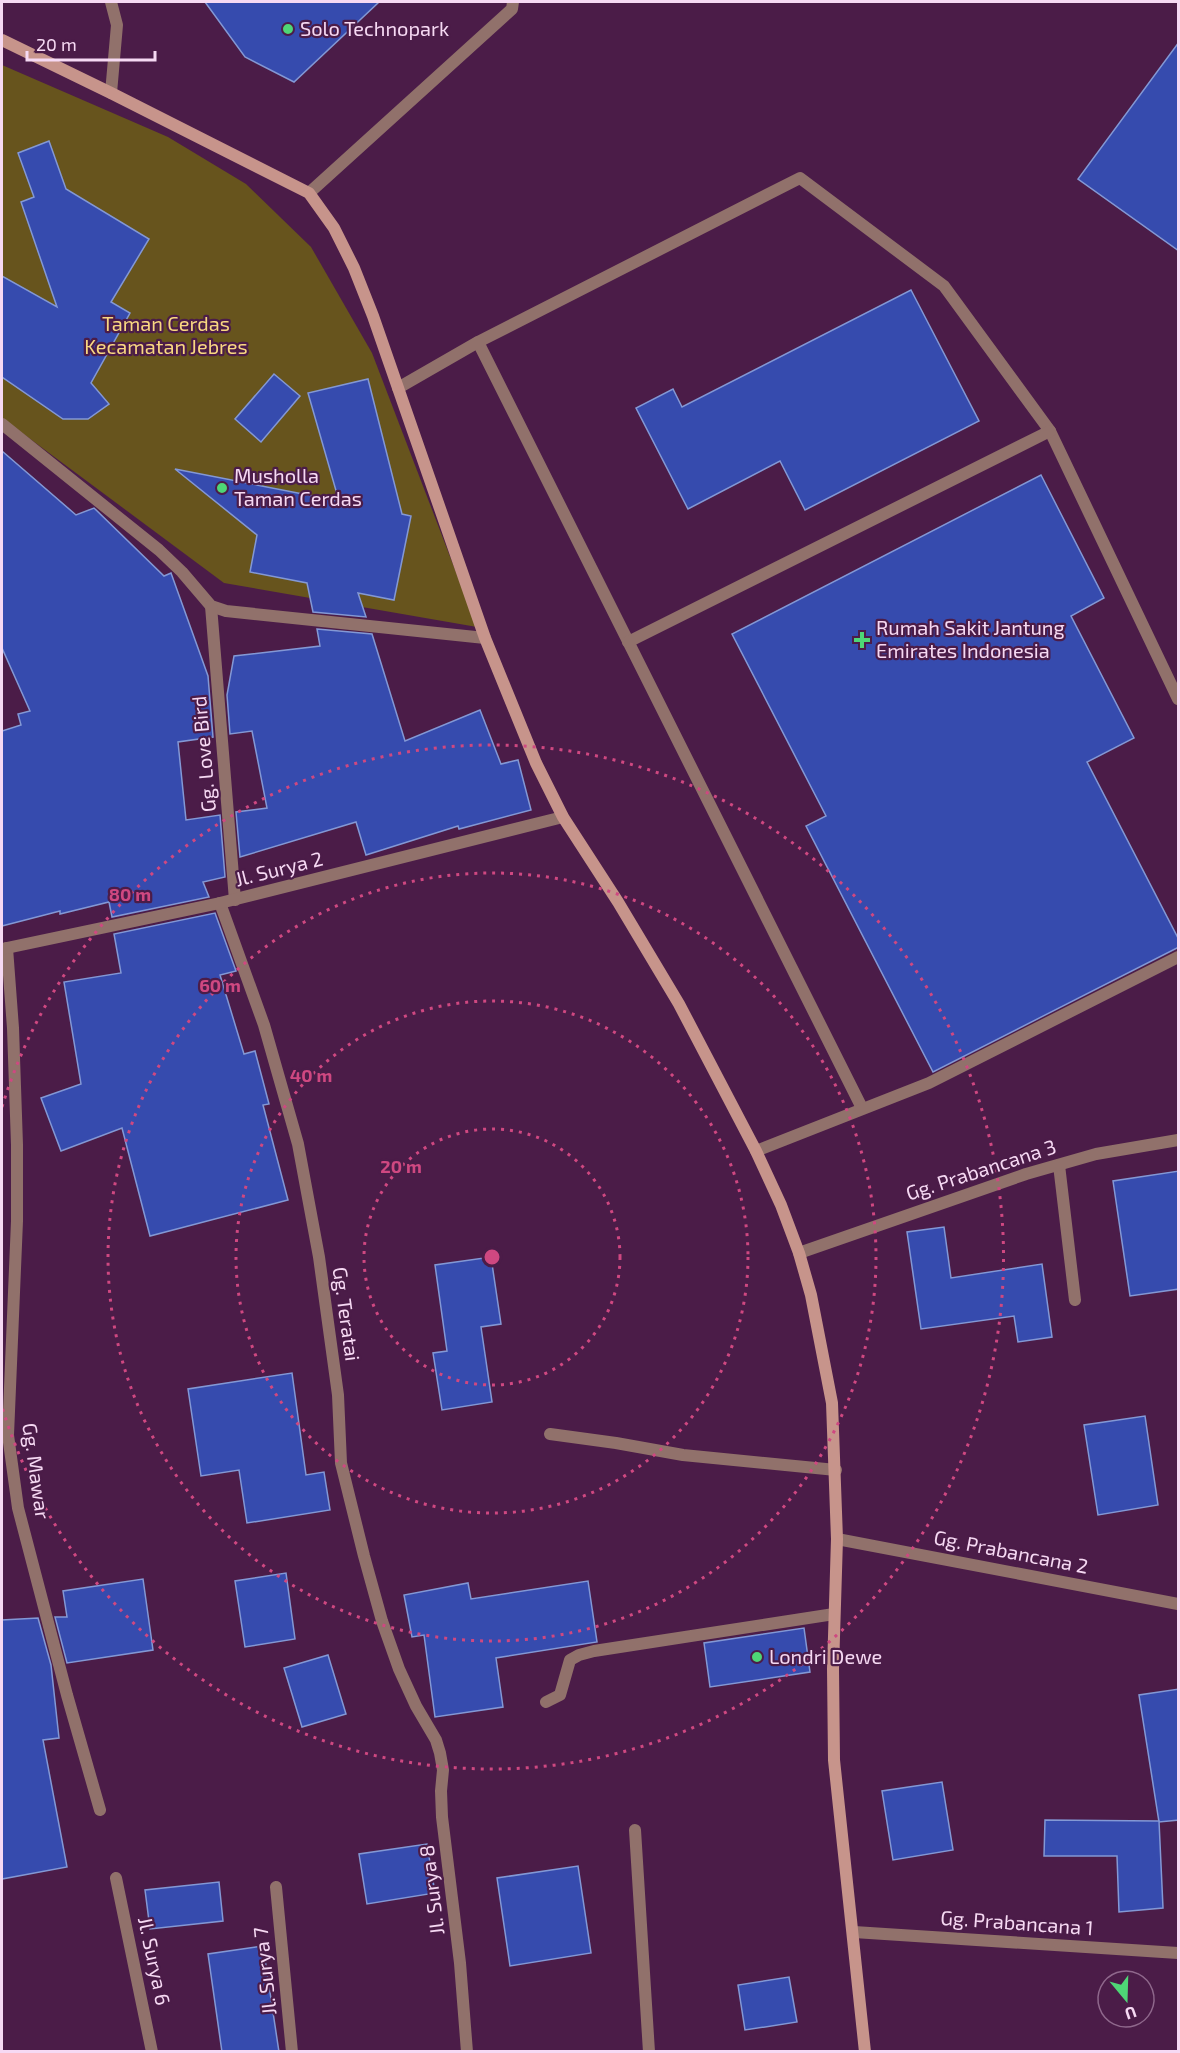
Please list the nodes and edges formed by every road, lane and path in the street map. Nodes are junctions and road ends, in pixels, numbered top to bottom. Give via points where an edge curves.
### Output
1 (111, 2) edge
2 (513, 2) edge
3 (2, 40) edge
4 (111, 93) junction
5 (309, 194) junction
6 (478, 342) junction
7 (398, 388) junction
8 (2, 424) edge
9 (1050, 431) junction
10 (211, 606) junction
11 (485, 638) junction
12 (628, 642) junction
13 (1179, 699) edge
14 (563, 817) junction
15 (235, 900) junction
16 (220, 903) junction
17 (4, 948) edge
18 (1179, 957) edge
19 (862, 1108) junction
20 (1179, 1140) edge
21 (756, 1151) junction
22 (1059, 1165) junction
23 (799, 1252) junction
24 (1075, 1300) dead end
25 (550, 1434) dead end
26 (836, 1470) junction
27 (837, 1539) junction
28 (1179, 1604) edge
29 (834, 1614) junction
30 (546, 1702) dead end
31 (428, 1728) joint
32 (100, 1810) dead end
33 (635, 1830) dead end
34 (116, 1878) dead end
35 (276, 1887) dead end
36 (854, 1932) junction
37 (1179, 1953) edge
38 (152, 2052) edge
39 (292, 2052) edge
40 (467, 2052) edge
41 (649, 2052) edge
42 (865, 2052) edge

1 - 4 street via 117,25
2 - 5 street via 512,9
3 - 4 street
4 - 5 street
5 - 7 street via 334,228 354,268
6 - 7 street
6 - 9 street via 800,177 944,286
6 - 12 street
7 - 11 street
8 - 10 street via 159,550
9 - 12 street
9 - 13 street
10 - 11 street via 226,611
10 - 15 street, Gg. Love Bird
11 - 14 street via 536,763
12 - 19 street
14 - 15 street, Jl. Surya 2
14 - 21 street via 679,1004
15 - 16 street, Jl. Surya 2
16 - 17 street, Jl. Surya 2
16 - 31 street, Gg. Teratai via 264,1025 298,1144 324,1292 345,1481 382,1621 399,1669
17 - 32 street, Gg. Mawar via 13,1028 17,1166 8,1435 18,1508
18 - 19 street via 929,1083
19 - 21 street
20 - 22 street, Gg. Prabancana 3 via 1096,1154
21 - 23 street
22 - 23 street, Gg. Prabancana 3
22 - 24 street
23 - 26 street via 832,1403
25 - 26 street via 683,1455
26 - 27 street
27 - 28 street, Gg. Prabancana 2
27 - 29 street
29 - 30 street via 579,1655 570,1660 560,1695
29 - 36 street via 834,1760
31 - 40 street, Jl. Surya 8 via 436,1740 443,1770 442,1818
33 - 41 street
34 - 38 street, Jl. Surya 6
35 - 39 street, Jl. Surya 7
36 - 37 street, Gg. Prabancana 1
36 - 42 street

